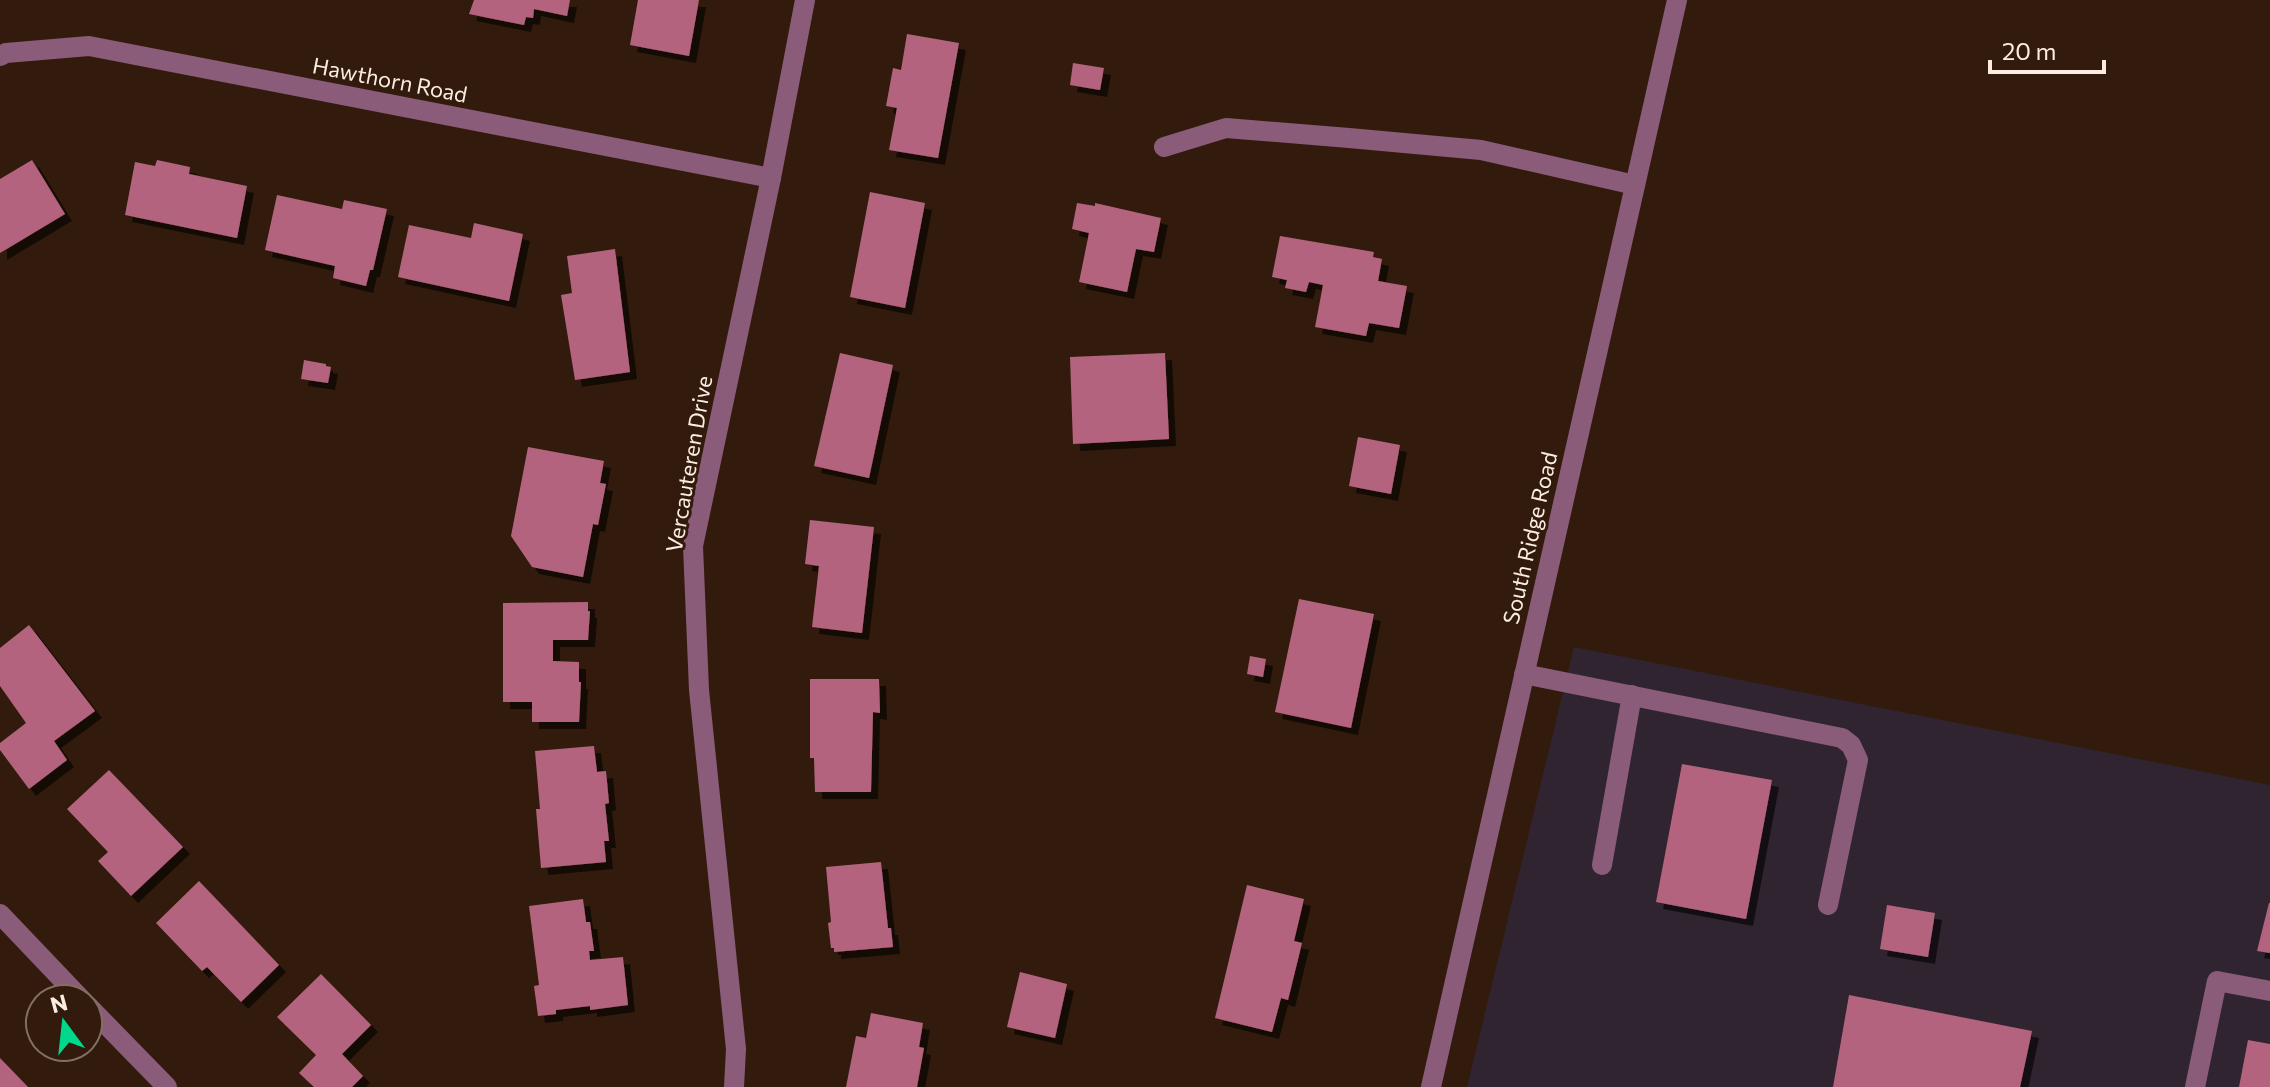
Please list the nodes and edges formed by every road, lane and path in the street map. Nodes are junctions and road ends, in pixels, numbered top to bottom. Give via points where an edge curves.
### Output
1 (805, 0) edge
2 (1677, 0) edge
3 (0, 56) edge
4 (1164, 147) dead end
5 (771, 178) junction
6 (1635, 185) junction
7 (1524, 674) junction
8 (1632, 695) junction
9 (1602, 865) dead end
10 (1828, 905) dead end
11 (0, 914) edge
12 (66, 983) edge
13 (2270, 991) edge
14 (104, 1022) edge
15 (167, 1087) edge
16 (734, 1087) edge
17 (1431, 1087) edge
18 (2195, 1087) edge

1 - 5 street, Vercauteren Drive
2 - 6 street, South Ridge Road
3 - 5 street, Hawthorn Road via 89,46
4 - 6 street via 1226,128 1481,150
5 - 16 street, Vercauteren Drive via 693,546 699,690 736,1049
6 - 7 street, South Ridge Road
7 - 8 street
7 - 17 street, South Ridge Road
8 - 9 street
8 - 10 street via 1842,738 1851,745 1858,760
11 - 12 street
13 - 18 street via 2217,981
14 - 15 street

